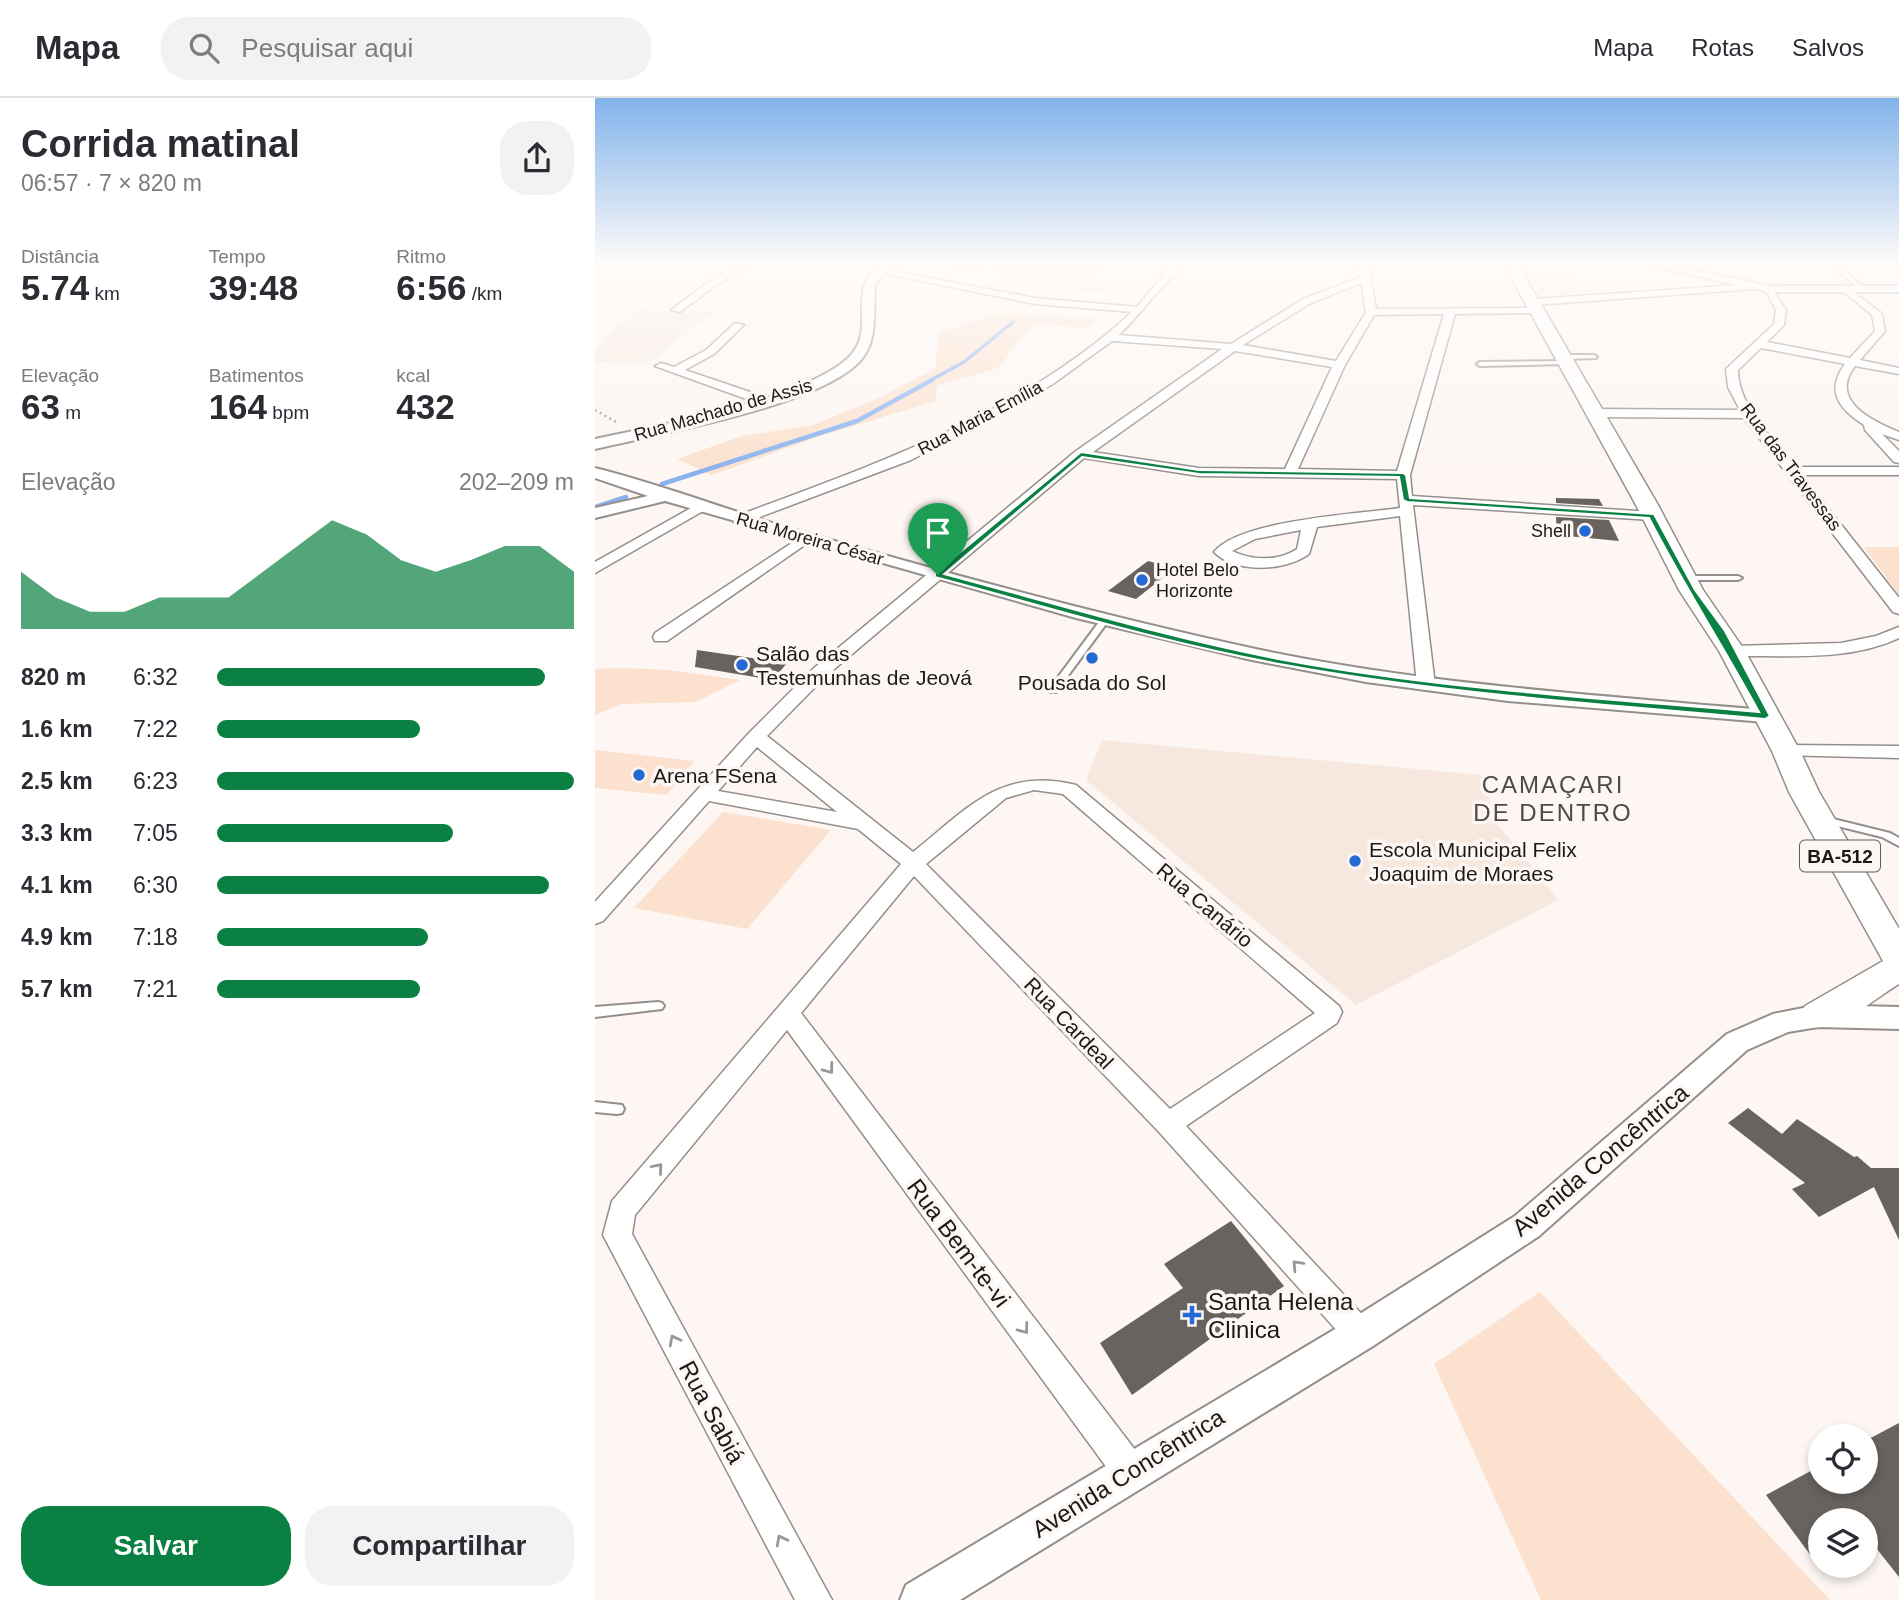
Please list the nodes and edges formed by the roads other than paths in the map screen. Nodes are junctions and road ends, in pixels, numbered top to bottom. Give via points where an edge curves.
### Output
1 (730, 333) edge
2 (865, 333) edge
3 (1115, 333) edge
4 (1256, 333) edge
5 (1358, 333) edge
6 (1444, 333) edge
7 (1551, 333) edge
8 (1770, 333) edge
9 (1879, 333) edge
10 (1110, 338) junction
11 (1759, 344) junction
12 (1233, 347) junction
13 (1594, 356) dead end
14 (1565, 360) junction
15 (1853, 362) junction
16 (1480, 364) dead end
17 (1339, 365) junction
18 (661, 366) dead end
19 (677, 370) junction
20 (1899, 371) edge
21 (764, 401) junction
22 (1595, 413) junction
23 (1748, 414) junction
24 (1865, 423) junction
25 (1899, 436) edge
26 (595, 444) edge
27 (1081, 454) junction
28 (1899, 459) edge
29 (1792, 471) junction
30 (1899, 471) edge
31 (595, 473) edge
32 (1289, 474) junction
33 (1403, 475) junction
34 (662, 497) junction
35 (1407, 506) junction
36 (698, 508) junction
37 (595, 513) edge
38 (1652, 516) junction
39 (739, 520) junction
40 (1311, 525) junction
41 (804, 539) junction
42 (595, 568) edge
43 (938, 575) junction
44 (1685, 578) junction
45 (1738, 578) dead end
46 (1899, 610) edge
47 (1105, 620) junction
48 (1899, 632) edge
49 (661, 637) dead end
50 (1732, 651) junction
51 (1426, 685) junction
52 (1053, 690) dead end
53 (1765, 716) junction
54 (756, 737) junction
55 (1786, 751) junction
56 (1899, 752) edge
57 (707, 795) junction
58 (1818, 818) junction
59 (862, 823) junction
60 (1899, 843) edge
61 (913, 863) junction
62 (595, 916) edge
63 (1899, 959) edge
64 (1899, 967) edge
65 (658, 1006) dead end
66 (595, 1012) edge
67 (788, 1014) junction
68 (1818, 1016) junction
69 (1899, 1018) edge
70 (595, 1107) edge
71 (617, 1109) dead end
72 (1167, 1124) junction
73 (1360, 1334) junction
74 (1130, 1471) junction
75 (814, 1600) edge
76 (921, 1600) edge

1 - 19 street via 710,352
2 - 21 street, Rua Machado de Assis via 858,356 830,378
3 - 10 street, Rua Maria Emília
4 - 12 street
5 - 17 street
6 - 33 street
7 - 14 main road, BA-512
8 - 11 street, Rua das Travessas
9 - 15 street
10 - 12 street
10 - 39 street, Rua Maria Emília via 1070,369 935,444
11 - 15 street
11 - 23 street, Rua das Travessas via 1732,369 1731,381
12 - 17 street
12 - 27 street
13 - 14 lane
14 - 16 lane
14 - 22 main road, BA-512
15 - 20 street
15 - 24 street via 1839,389
17 - 32 street
18 - 19 street
19 - 21 street
21 - 26 street, Rua Machado de Assis
22 - 23 street
22 - 38 main road, BA-512
23 - 29 street, Rua das Travessas
24 - 25 street
24 - 28 street
27 - 32 street via 1167,469
27 - 43 street
29 - 30 street
29 - 46 street, Rua das Travessas
31 - 34 street, Rua Moreira César
32 - 33 street
33 - 35 street
34 - 36 street, Rua Moreira César
34 - 37 street
35 - 38 street
35 - 40 street
35 - 51 street
36 - 39 street, Rua Moreira César
36 - 42 street
38 - 44 main road, BA-512
39 - 41 street, Rua Moreira César
40 - 40 street via 1237,539 1222,552 1262,561 1290,558 1304,551
41 - 43 street, Rua Moreira César
41 - 49 street
43 - 47 street, Rua Moreira César
43 - 54 street via 820,672
44 - 45 lane
44 - 50 main road, BA-512
47 - 51 street, Rua Moreira César via 1283,662
47 - 52 lane
48 - 50 street via 1847,647
50 - 53 main road, BA-512
51 - 53 street, Rua Moreira César
53 - 55 main road, BA-512
54 - 57 street
54 - 59 street, Rua Cardeal
55 - 56 street
55 - 58 main road, BA-512
57 - 59 street
57 - 62 street
58 - 60 lane via 1886,835
58 - 63 main road, BA-512
59 - 61 street, Rua Cardeal
61 - 67 street
61 - 72 street, Rua Cardeal
61 - 72 street, Rua Canário via 999,794 1033,783 1069,789 1327,1008 1328,1017
64 - 68 main road
65 - 66 lane
67 -> 74 street, Rua Bem-te-vi
75 -> 67 street, Rua Sabiá via 617,1235 622,1210
68 - 69 street, Avenida Concêntrica
68 - 73 street, Avenida Concêntrica via 1783,1022 1737,1042 1527,1226
70 - 71 lane
73 -> 72 street, Rua Cardeal
73 - 74 street, Avenida Concêntrica
74 - 76 street, Avenida Concêntrica

